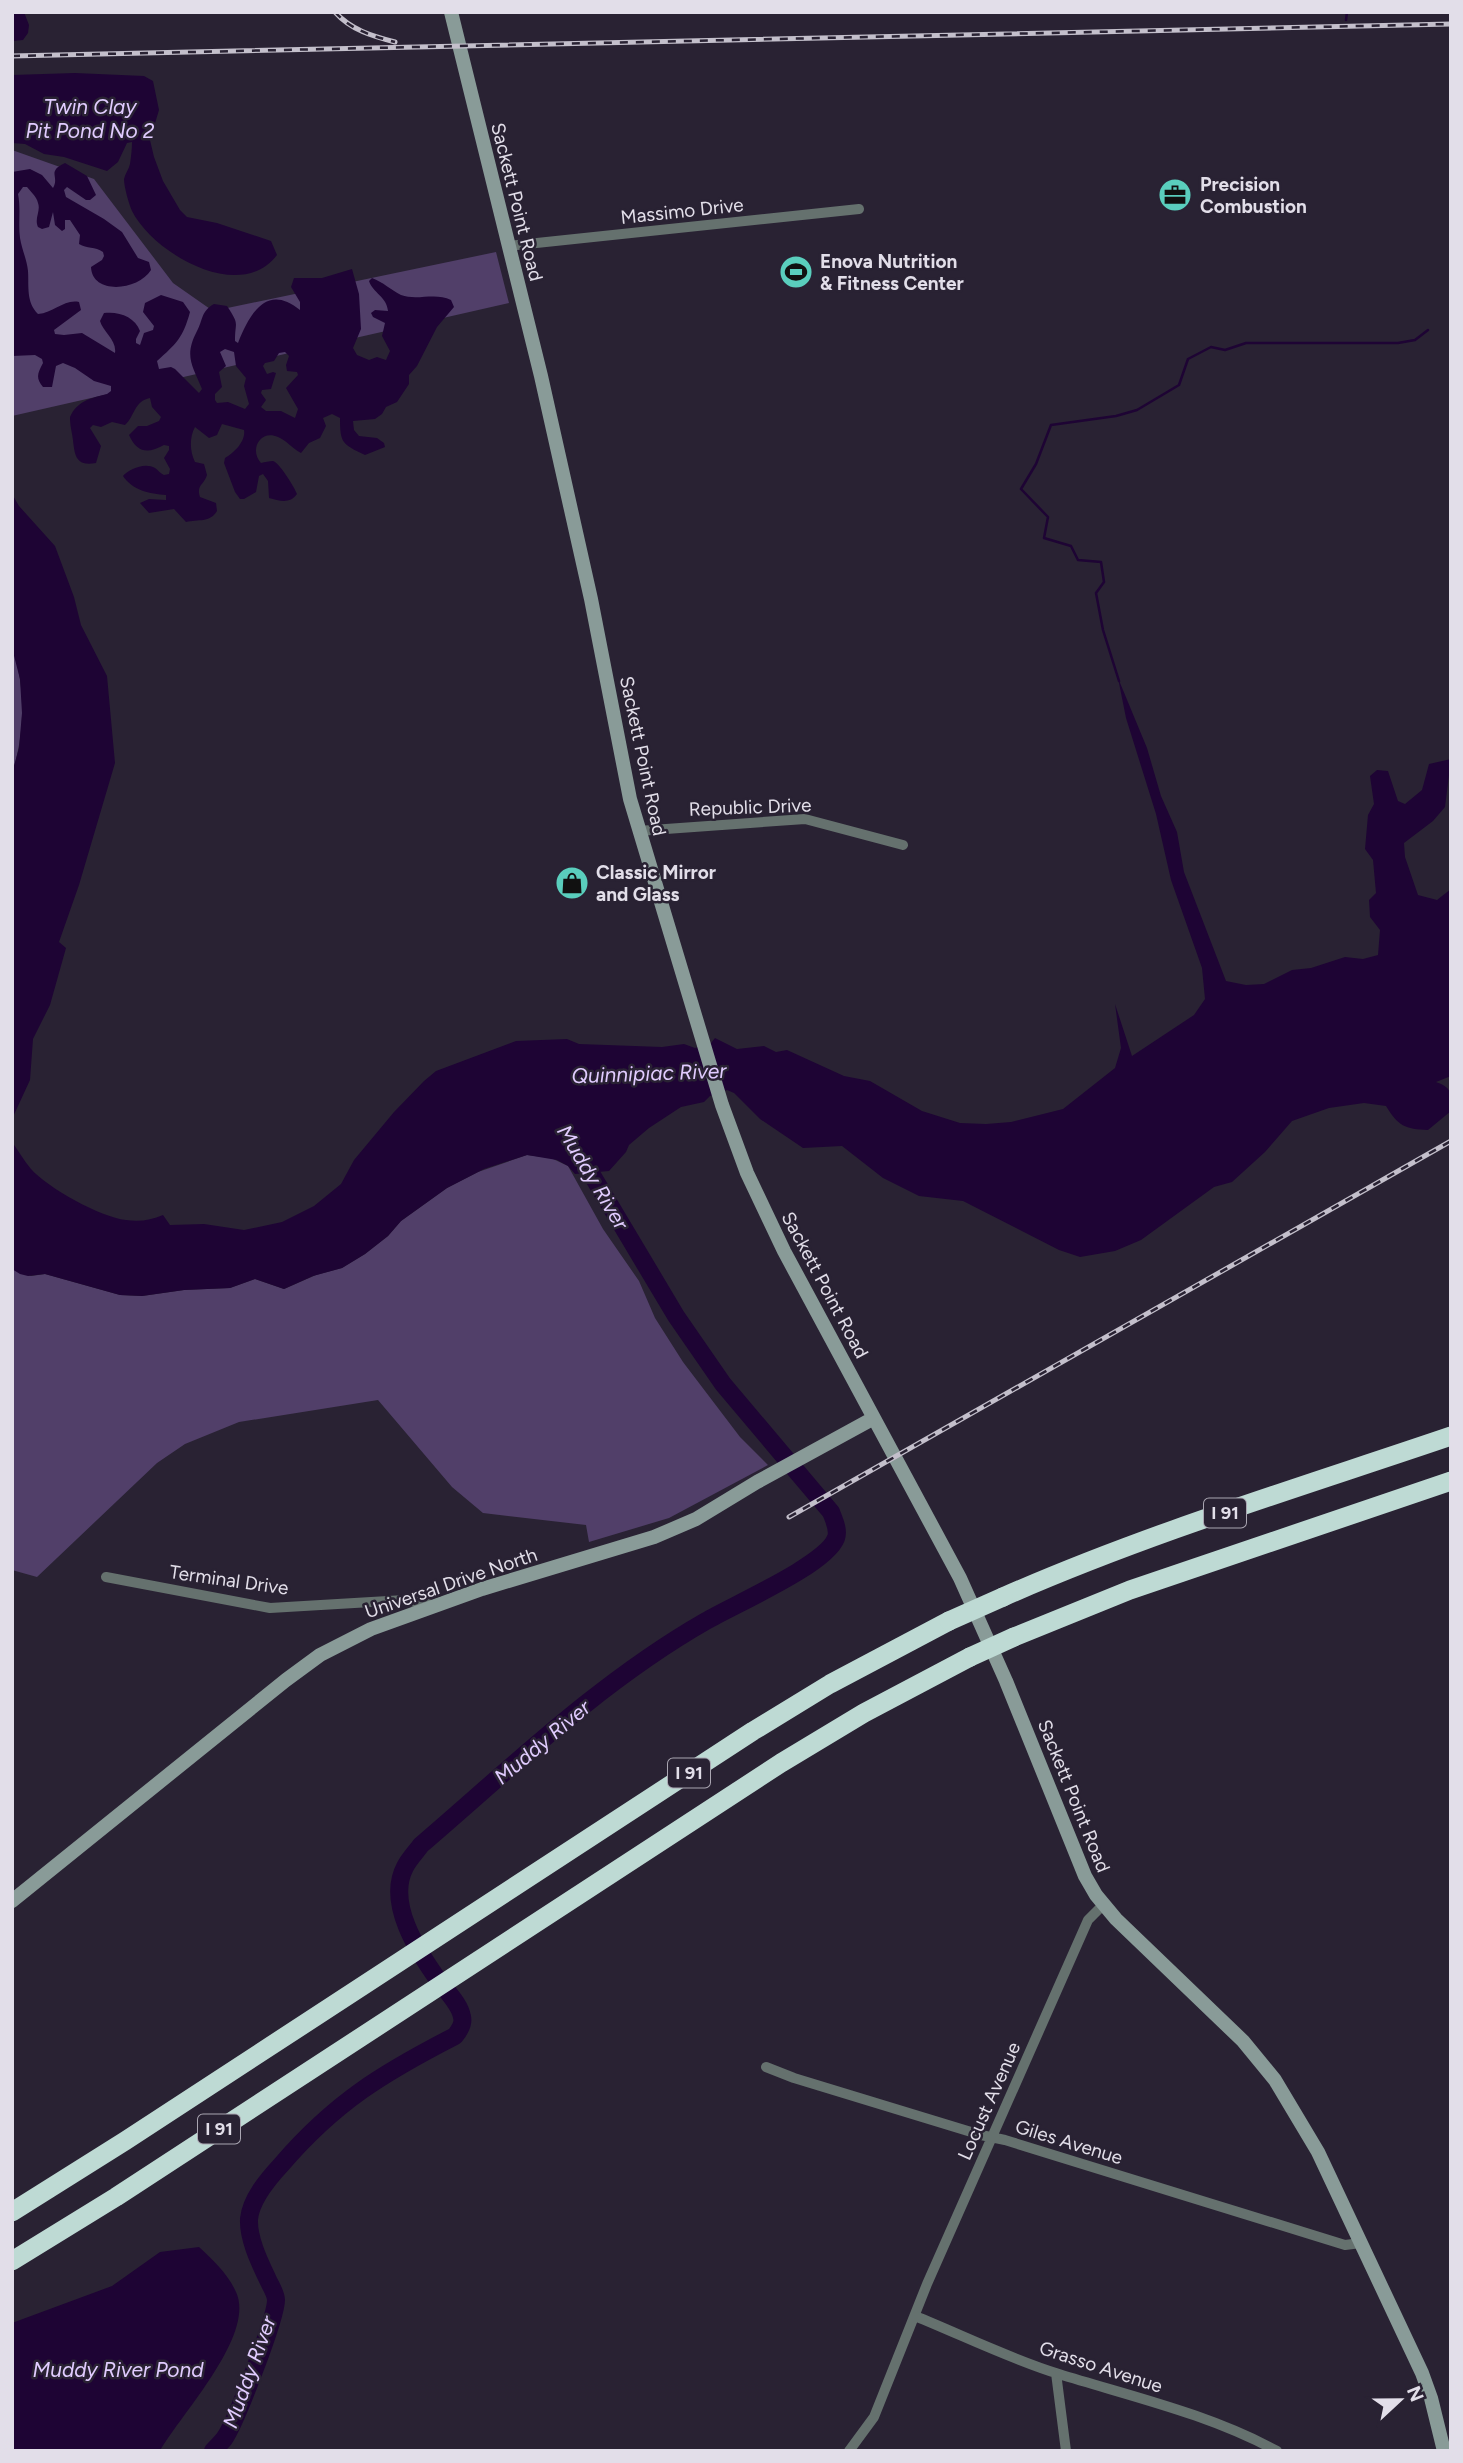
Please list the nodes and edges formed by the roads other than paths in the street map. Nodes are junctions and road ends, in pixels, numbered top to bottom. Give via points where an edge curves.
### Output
1 (451, 12) edge
2 (859, 209) dead end
3 (508, 247) junction
4 (638, 831) junction
5 (903, 845) dead end
6 (874, 1419) junction
7 (1451, 1436) edge
8 (1451, 1481) edge
9 (106, 1577) dead end
10 (432, 1605) junction
11 (12, 1901) edge
12 (1103, 1905) junction
13 (766, 2067) dead end
14 (992, 2137) junction
15 (12, 2212) edge
16 (1361, 2244) junction
17 (12, 2261) edge
18 (915, 2316) junction
19 (1056, 2373) junction
20 (849, 2451) edge
21 (1066, 2451) edge
22 (1277, 2451) edge
23 (1444, 2451) edge

1 - 3 street, Sackett Point Road
2 - 3 street, Massimo Drive
3 - 4 street, Sackett Point Road via 591,599
4 - 5 street, Republic Drive via 805,819
4 - 6 street, Sackett Point Road via 736,1145 763,1208
6 - 10 street, Universal Drive North via 696,1519 654,1537
6 - 12 street, Sackett Point Road via 966,1591 1078,1861
7 - 15 highway, I 91, bridge via 1054,1575 949,1621 865,1665 773,1718
8 - 17 highway, I 91, bridge via 1130,1590 1014,1637 881,1703
9 - 10 street, Terminal Drive via 270,1608 405,1600
10 - 11 street, Universal Drive North via 320,1655
12 - 14 street, Locust Avenue via 1088,1920
12 - 16 street, Sackett Point Road via 1243,2041 1275,2080 1318,2152
13 - 14 street, Giles Avenue
14 - 16 street, Giles Avenue via 1345,2245
14 - 18 street, Locust Avenue
16 - 23 street, Sackett Point Road via 1422,2373
18 - 19 street, Grasso Avenue
18 - 20 street, Locust Avenue via 874,2417
19 - 21 street
19 - 22 street, Grasso Avenue via 1209,2419

